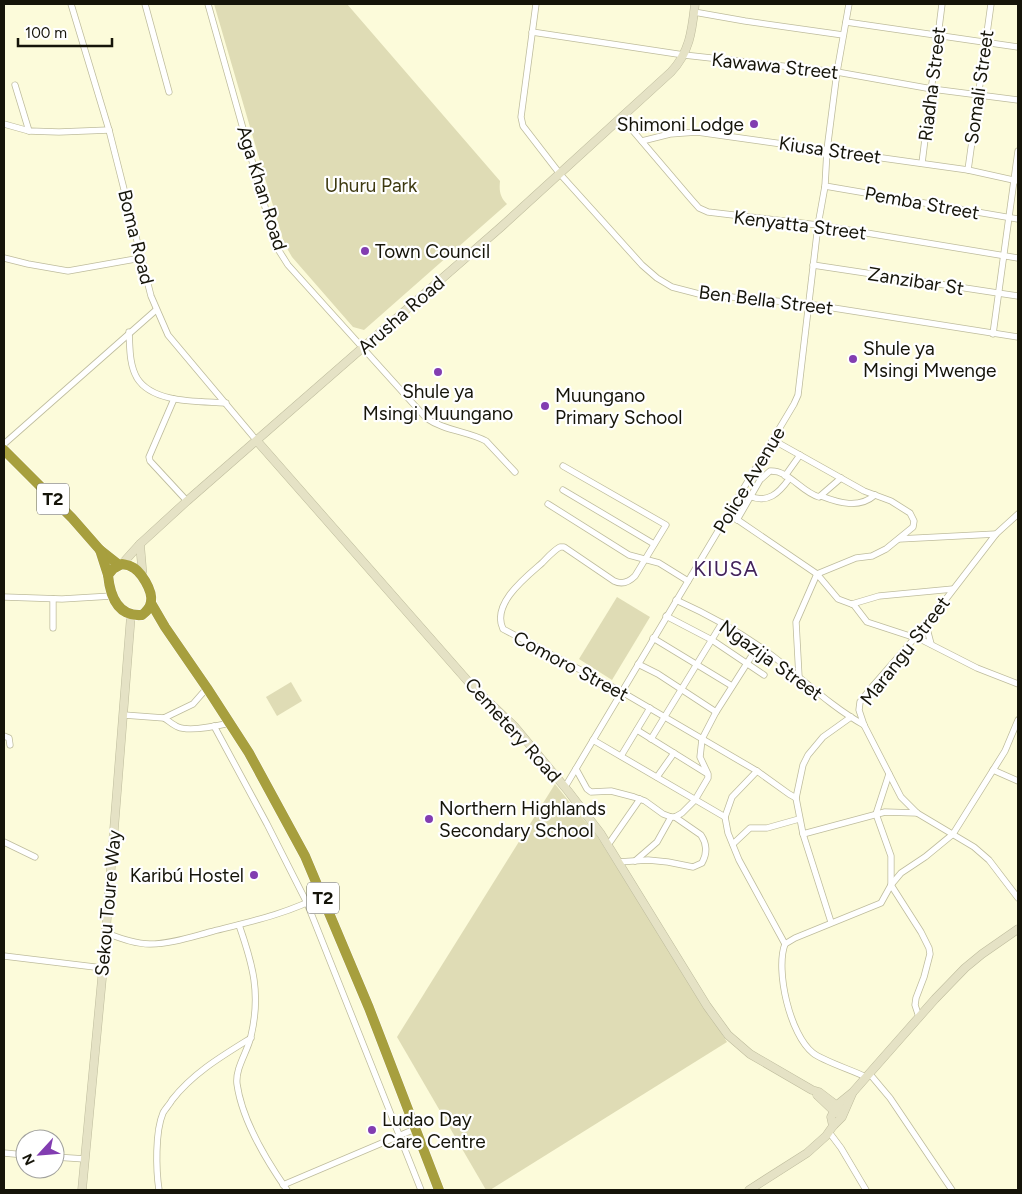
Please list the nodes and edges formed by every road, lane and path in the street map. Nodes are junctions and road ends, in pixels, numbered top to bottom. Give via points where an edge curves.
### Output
1 (71, 4) edge
2 (145, 4) edge
3 (208, 4) edge
4 (536, 4) edge
5 (849, 4) edge
6 (942, 4) edge
7 (991, 4) edge
8 (695, 8) edge
9 (846, 22) junction
10 (532, 32) junction
11 (844, 35) junction
12 (937, 35) junction
13 (986, 43) junction
14 (1018, 47) edge
15 (684, 55) junction
16 (837, 72) junction
17 (15, 85) dead end
18 (932, 89) junction
19 (170, 92) dead end
20 (978, 95) junction
21 (1018, 100) edge
22 (622, 118) junction
23 (4, 124) edge
24 (109, 130) junction
25 (29, 131) junction
26 (642, 141) junction
27 (827, 150) junction
28 (1018, 150) edge
29 (922, 163) junction
30 (968, 170) junction
31 (560, 174) junction
32 (1016, 181) edge
33 (825, 186) junction
34 (1010, 218) junction
35 (1018, 219) edge
36 (818, 225) junction
37 (1003, 255) junction
38 (4, 258) edge
39 (141, 258) junction
40 (1018, 258) edge
41 (813, 265) junction
42 (998, 293) junction
43 (1018, 296) edge
44 (808, 304) junction
45 (156, 310) junction
46 (129, 332) junction
47 (993, 334) junction
48 (1018, 337) edge
49 (363, 347) junction
50 (174, 399) junction
51 (226, 403) junction
52 (773, 440) junction
53 (257, 441) junction
54 (4, 444) edge
55 (4, 450) edge
56 (800, 455) junction
57 (563, 466) dead end
58 (515, 472) dead end
59 (787, 477) junction
60 (841, 478) junction
61 (563, 490) dead end
62 (750, 496) junction
63 (820, 496) junction
64 (875, 496) junction
65 (187, 501) junction
66 (548, 504) dead end
67 (729, 514) junction
68 (1018, 514) edge
69 (737, 520) junction
70 (996, 534) junction
71 (899, 539) junction
72 (140, 544) junction
73 (654, 544) junction
74 (100, 550) junction
75 (644, 560) junction
76 (121, 565) junction
77 (817, 574) junction
78 (108, 575) junction
79 (143, 579) junction
80 (688, 581) junction
81 (953, 589) junction
82 (112, 596) junction
83 (4, 597) edge
84 (53, 598) junction
85 (676, 600) junction
86 (151, 603) junction
87 (852, 604) junction
88 (137, 615) junction
89 (666, 616) junction
90 (722, 623) junction
91 (926, 625) junction
92 (165, 627) junction
93 (54, 628) dead end
94 (654, 638) junction
95 (915, 638) junction
96 (712, 640) junction
97 (931, 644) junction
98 (758, 646) junction
99 (747, 663) junction
100 (638, 664) junction
101 (698, 664) junction
102 (764, 675) dead end
103 (799, 677) junction
104 (1018, 684) edge
105 (732, 686) junction
106 (207, 688) junction
107 (682, 690) junction
108 (622, 692) junction
109 (650, 708) junction
110 (716, 712) junction
111 (124, 715) junction
112 (664, 716) junction
113 (851, 717) junction
114 (164, 718) junction
115 (1018, 720) edge
116 (230, 723) junction
117 (864, 724) junction
118 (214, 726) junction
119 (637, 730) junction
120 (4, 736) edge
121 (651, 739) junction
122 (702, 739) junction
123 (592, 740) junction
124 (10, 745) dead end
125 (674, 753) junction
126 (621, 756) junction
127 (576, 769) junction
128 (993, 770) junction
129 (757, 771) junction
130 (708, 774) junction
131 (889, 774) junction
132 (657, 778) junction
133 (1018, 781) edge
134 (565, 787) junction
135 (796, 798) junction
136 (640, 799) junction
137 (695, 800) junction
138 (917, 813) junction
139 (876, 814) junction
140 (673, 817) junction
141 (725, 817) junction
142 (799, 819) junction
143 (803, 834) junction
144 (953, 834) junction
145 (4, 842) edge
146 (733, 844) junction
147 (608, 845) junction
148 (35, 857) dead end
149 (634, 861) junction
150 (618, 862) junction
151 (891, 885) junction
152 (322, 894) junction
153 (1018, 898) edge
154 (307, 903) junction
155 (831, 922) junction
156 (239, 925) junction
157 (1018, 929) edge
158 (106, 933) junction
159 (785, 944) junction
160 (4, 956) edge
161 (103, 968) junction
162 (919, 1017) junction
163 (251, 1038) junction
164 (868, 1075) junction
165 (853, 1092) junction
166 (835, 1108) junction
167 (843, 1114) junction
168 (415, 1129) junction
169 (831, 1129) junction
170 (400, 1136) junction
171 (65, 1157) edge
172 (85, 1158) junction
173 (285, 1188) edge
174 (82, 1190) edge
175 (159, 1190) edge
176 (421, 1190) edge
177 (439, 1190) edge
178 (749, 1190) edge
179 (866, 1190) edge
180 (952, 1190) edge

1 - 24 street, Boma Road
2 - 19 street
3 - 49 street, Aga Khan Road via 276,246 288,265
4 - 10 street, Ben Bella Street
5 - 9 street, Police Avenue
6 - 12 street, Riadha Street
7 - 13 street, Somali Street
8 - 11 street via 745,21
8 - 15 main road, Arusha Road via 690,43
9 - 11 street, Police Avenue
9 - 12 street
10 - 15 street, Kawawa Street
10 - 31 street, Ben Bella Street via 521,117 526,132
11 - 16 street, Police Avenue
12 - 13 street
12 - 18 street, Riadha Street
13 - 14 street
13 - 20 street, Somali Street
15 - 16 street, Kawawa Street
15 - 22 main road, Arusha Road via 671,72
16 - 18 street, Kawawa Street
16 - 27 street, Police Avenue
17 - 25 street
18 - 20 street, Kawawa Street
18 - 29 street, Riadha Street
20 - 21 street, Kawawa Street
20 - 30 street, Somali Street
22 - 26 street, Kenyatta Street
22 - 31 main road, Arusha Road
23 - 25 street
24 - 25 street
24 - 39 street, Boma Road
26 - 27 street, Kiusa Street via 697,132
26 - 36 street, Kenyatta Street via 699,208 708,212
27 - 29 street, Kiusa Street
27 - 33 street, Police Avenue
28 - 32 street
29 - 30 street, Kiusa Street
30 - 32 street, Kiusa Street
31 - 44 street, Ben Bella Street via 642,265 672,287 699,294
31 - 49 main road, Arusha Road
32 - 34 street
33 - 34 street, Pemba Street
33 - 36 street, Police Avenue
34 - 35 street, Pemba Street
34 - 37 street
36 - 37 street, Kenyatta Street
36 - 41 street, Police Avenue
37 - 40 street, Kenyatta Street
37 - 42 street
38 - 39 street via 68,270
39 - 45 street, Boma Road
41 - 42 street, Zanzibar St
41 - 44 street, Police Avenue
42 - 43 street, Zanzibar St
42 - 47 street
44 - 47 street, Ben Bella Street
44 - 52 street, Police Avenue via 799,387 794,404
45 - 46 street
45 - 51 street, Boma Road via 168,335
46 - 50 street via 136,376 149,390
46 - 54 street
47 - 48 street, Ben Bella Street
49 - 53 main road, Arusha Road
49 - 58 street, Aga Khan Road via 426,418 442,427 486,441
50 - 51 street
50 - 65 street via 149,458
51 - 53 street, Boma Road
52 - 56 street
52 - 67 street, Police Avenue
53 - 65 main road, Arusha Road
53 - 134 main road, Cemetery Road via 473,687 515,727
55 - 74 highway, T2
56 - 59 street
56 - 60 street
57 - 73 street via 666,525
59 - 62 street via 781,490 773,496 758,500
59 - 62 street via 773,471 766,473
59 - 63 street via 816,497
60 - 63 street
60 - 64 street
61 - 73 street
62 - 69 street
63 - 64 street via 858,504
64 - 71 street via 891,501 913,517 913,527
65 - 72 main road, Arusha Road
66 - 75 street via 624,552
67 - 69 street
67 - 80 street, Police Avenue
68 - 70 street, Marangu Street
69 - 77 street
70 - 71 street
70 - 81 street, Marangu Street
71 - 77 street via 874,555 859,557
72 - 76 main road, Arusha Road
72 - 79 main road
73 - 75 street
74 - 76 highway, T2
74 - 78 highway, T2
75 - 80 street via 658,563
75 - 108 street, Comoro Street via 635,576 620,583 560,547 521,580 503,606 500,617 503,629 509,634
76 - 78 highway
76 - 79 highway, T2 via 131,566
77 - 87 street via 838,599
77 - 103 street via 796,622
78 - 82 highway, T2
79 - 86 highway, T2
80 - 85 street, Police Avenue
81 - 87 street via 879,596
81 - 91 street, Marangu Street
82 - 84 street
82 - 88 highway, T2 via 122,609
83 - 84 street
84 - 93 street
85 - 89 street, Police Avenue
85 - 90 street, Ngazija Street
86 - 88 highway via 148,610
86 - 92 highway, T2
87 - 95 street via 867,622
88 - 92 highway, T2
88 - 111 main road, Sekou Toure Way
89 - 94 street, Police Avenue
89 - 96 street
90 - 96 street
90 - 98 street, Ngazija Street
91 - 95 street, Marangu Street
91 - 97 street
92 - 106 highway, T2
94 - 100 street, Police Avenue
94 - 101 street
95 - 97 street
95 - 117 street, Marangu Street via 860,702
96 - 99 street
96 - 101 street
97 - 104 street
98 - 99 street
98 - 103 street, Ngazija Street
99 - 102 street
99 - 105 street
100 - 107 street
100 - 108 street, Police Avenue
101 - 105 street
101 - 107 street
103 - 113 street, Ngazija Street
105 - 110 street
106 - 114 street via 193,704
106 - 116 highway, T2
107 - 110 street
107 - 112 street
108 - 109 street, Comoro Street
108 - 123 street, Police Avenue
109 - 112 street, Comoro Street
109 - 119 street
110 - 122 street
111 - 114 street
111 - 158 main road, Sekou Toure Way
112 - 121 street
112 - 122 street, Comoro Street
113 - 117 street, Ngazija Street
113 - 135 street via 823,737 808,755
114 - 118 street via 183,728
115 - 128 street
116 - 118 street
116 - 152 highway, T2 via 288,823
117 - 131 street, Marangu Street
118 - 154 street
119 - 121 street
119 - 126 street
120 - 124 street via 9,738
121 - 125 street
122 - 129 street, Comoro Street
122 - 130 street via 700,760
123 - 126 street
123 - 127 street, Police Avenue
125 - 130 street
125 - 132 street
126 - 132 street
127 - 134 street, Police Avenue
127 - 136 street via 591,792 611,791
128 - 133 street
128 - 144 street
129 - 135 street, Comoro Street
129 - 141 street via 732,797
130 - 137 street
131 - 138 street, Marangu Street via 902,797
131 - 139 street
132 - 137 street
134 - 147 main road, Cemetery Road
135 - 142 street
136 - 140 street
136 - 147 street
137 - 140 street
137 - 141 street
138 - 139 street via 893,811
138 - 144 street, Marangu Street
139 - 143 street
139 - 151 street via 891,856
140 - 149 street via 657,842
140 - 149 street via 704,839 706,848 702,863 693,867
141 - 146 street
142 - 143 street
142 - 146 street via 768,828 750,828
143 - 155 street
144 - 151 street via 901,873
144 - 153 street, Marangu Street via 989,860
145 - 148 street
146 - 159 street
147 - 150 main road, Cemetery Road
149 - 150 street
150 - 166 main road, Cemetery Road via 728,1035 750,1054 819,1092
151 - 155 street via 881,903
151 - 162 street via 929,948 916,998
152 - 154 street
152 - 168 highway, T2
154 - 156 street
154 - 170 street
155 - 159 street
156 - 158 street via 150,944
156 - 163 street via 256,985
157 - 162 main road via 965,968
158 - 161 main road, Sekou Toure Way
159 - 164 street via 781,959 785,994 805,1043 815,1054
160 - 161 street
161 - 172 main road, Sekou Toure Way
162 - 164 main road
163 - 173 street via 237,1082 255,1135
163 - 175 street via 206,1066 163,1113 158,1140
164 - 165 main road
164 - 180 street via 890,1098
165 - 166 main road
165 - 167 main road
166 - 167 main road, Cemetery Road
166 - 169 main road
167 - 169 main road
168 - 170 street
168 - 177 highway, T2
169 - 178 main road via 806,1153
169 - 179 street
170 - 173 street
170 - 176 street
171 - 172 street
172 - 174 main road, Sekou Toure Way

